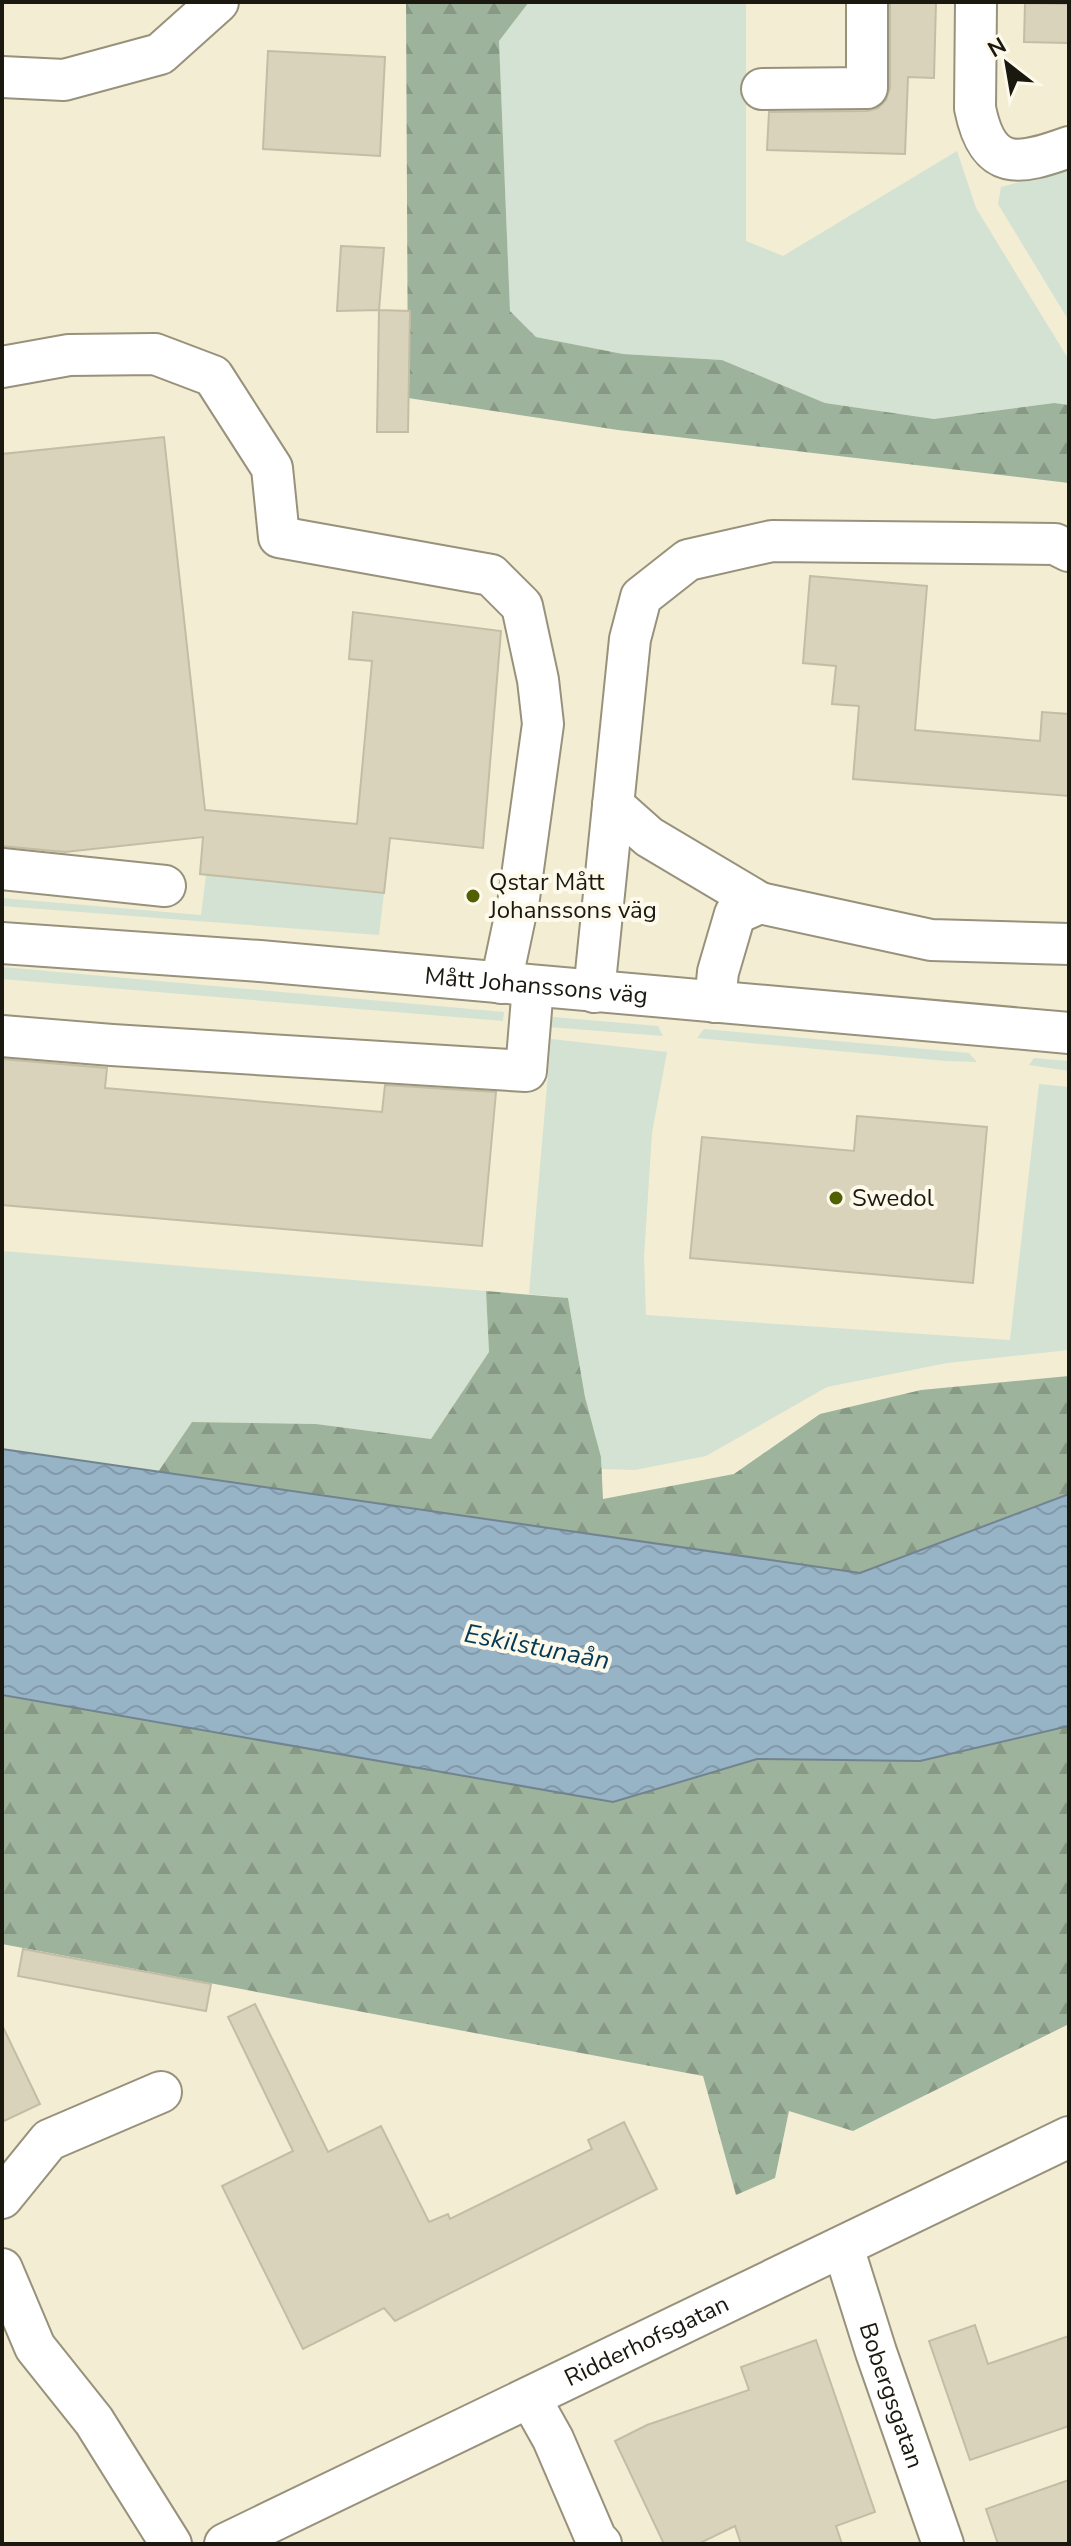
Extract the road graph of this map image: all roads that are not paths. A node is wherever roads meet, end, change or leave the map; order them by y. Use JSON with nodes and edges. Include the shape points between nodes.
{"nodes":[{"id":1,"x":218,"y":2,"type":"edge"},
{"id":2,"x":867,"y":2,"type":"edge"},
{"id":3,"x":976,"y":2,"type":"edge"},
{"id":4,"x":2,"y":77,"type":"edge"},
{"id":5,"x":762,"y":89,"type":"dead end"},
{"id":6,"x":1069,"y":147,"type":"edge"},
{"id":7,"x":2,"y":367,"type":"edge"},
{"id":8,"x":1069,"y":551,"type":"edge"},
{"id":9,"x":613,"y":805,"type":"junction"},
{"id":10,"x":2,"y":869,"type":"edge"},
{"id":11,"x":165,"y":886,"type":"dead end"},
{"id":12,"x":760,"y":903,"type":"junction"},
{"id":13,"x":2,"y":943,"type":"edge"},
{"id":14,"x":1069,"y":944,"type":"edge"},
{"id":15,"x":517,"y":985,"type":"junction"},
{"id":16,"x":594,"y":992,"type":"junction"},
{"id":17,"x":715,"y":1002,"type":"junction"},
{"id":18,"x":1069,"y":1033,"type":"edge"},
{"id":19,"x":2,"y":1036,"type":"edge"},
{"id":20,"x":161,"y":2092,"type":"dead end"},
{"id":21,"x":1069,"y":2137,"type":"edge"},
{"id":22,"x":2,"y":2198,"type":"edge"},
{"id":23,"x":843,"y":2247,"type":"junction"},
{"id":24,"x":2,"y":2269,"type":"edge"},
{"id":25,"x":530,"y":2398,"type":"junction"},
{"id":26,"x":240,"y":2541,"type":"edge"},
{"id":27,"x":171,"y":2544,"type":"edge"},
{"id":28,"x":601,"y":2544,"type":"edge"},
{"id":29,"x":943,"y":2544,"type":"edge"}],
"edges":[{"from":1,"to":4,"type":"street","via":[[160,54],[64,80]]},
{"from":2,"to":5,"type":"street","via":[[867,88]]},
{"from":3,"to":6,"type":"street","via":[[975,108],[986,139],[1006,159],[1032,160]]},
{"from":7,"to":15,"type":"street","via":[[69,355],[155,354],[213,376],[272,468],[279,537],[491,575],[522,606],[543,724],[519,898]]},
{"from":8,"to":9,"type":"street","via":[[1055,544],[772,541],[688,560],[641,597],[630,639]]},
{"from":9,"to":12,"type":"street","via":[[649,837]]},
{"from":9,"to":16,"type":"street"},
{"from":10,"to":11,"type":"street"},
{"from":12,"to":14,"type":"street","via":[[931,940]]},
{"from":12,"to":17,"type":"street","via":[[735,914]]},
{"from":13,"to":15,"type":"street","name":"Mått Johanssons väg"},
{"from":15,"to":16,"type":"street","name":"Mått Johanssons väg"},
{"from":15,"to":19,"type":"street","via":[[526,1071]]},
{"from":16,"to":17,"type":"street","name":"Mått Johanssons väg"},
{"from":17,"to":18,"type":"street","name":"Mått Johanssons väg"},
{"from":20,"to":22,"type":"street","via":[[49,2140]]},
{"from":21,"to":23,"type":"street","name":"Ridderhofsgatan"},
{"from":23,"to":25,"type":"street","name":"Ridderhofsgatan"},
{"from":23,"to":29,"type":"street","name":"Bobergsgatan"},
{"from":24,"to":27,"type":"street","via":[[35,2347],[94,2421]]},
{"from":25,"to":26,"type":"street","name":"Ridderhofsgatan"},
{"from":25,"to":28,"type":"street"}]}
